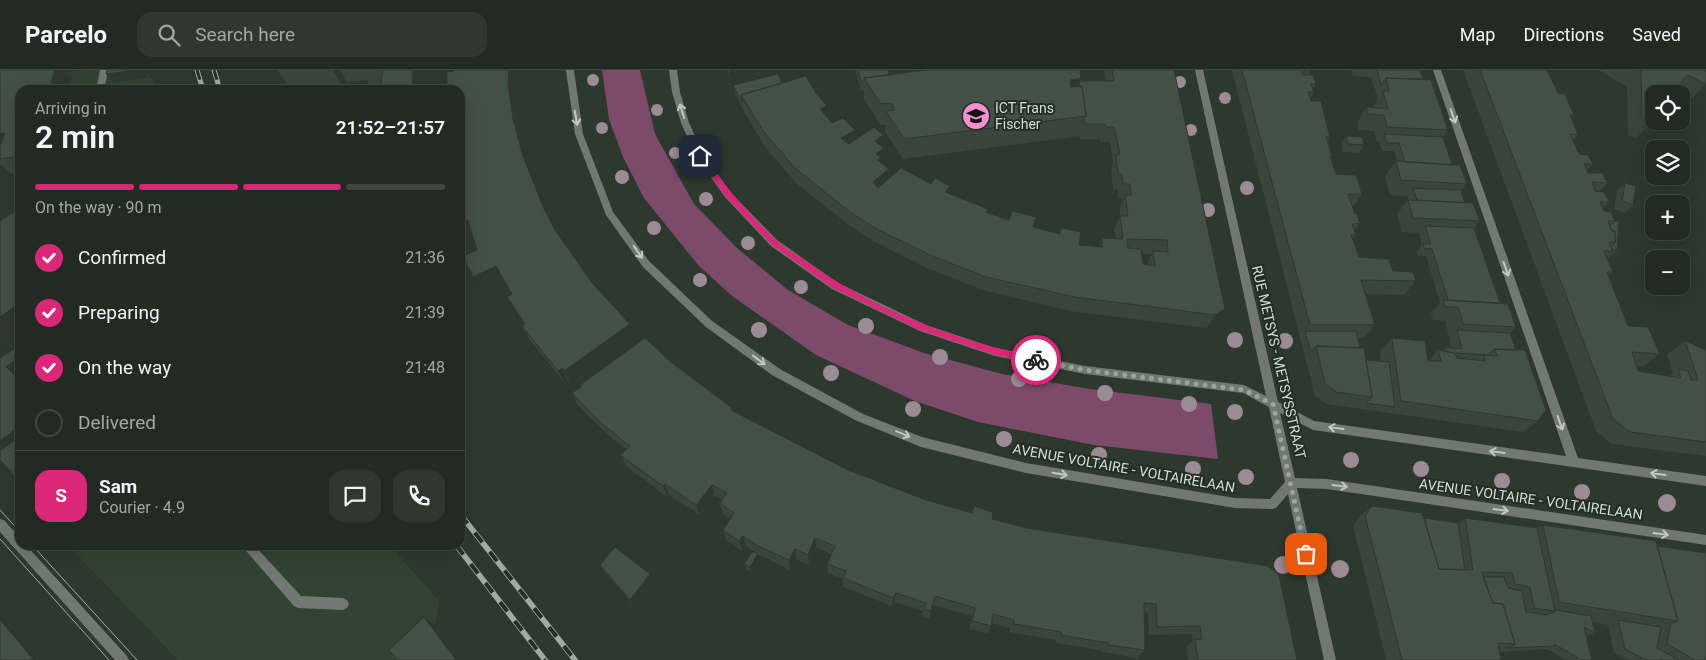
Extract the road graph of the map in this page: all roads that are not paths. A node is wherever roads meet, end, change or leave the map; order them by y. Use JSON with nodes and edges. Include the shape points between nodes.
{"nodes":[{"id":1,"x":104,"y":70,"type":"edge"},
{"id":2,"x":570,"y":70,"type":"edge"},
{"id":3,"x":673,"y":70,"type":"edge"},
{"id":4,"x":1200,"y":70,"type":"edge"},
{"id":5,"x":1436,"y":70,"type":"edge"},
{"id":6,"x":101,"y":85,"type":"edge"},
{"id":7,"x":1273,"y":404,"type":"junction"},
{"id":8,"x":1574,"y":463,"type":"junction"},
{"id":9,"x":1706,"y":480,"type":"edge"},
{"id":10,"x":1291,"y":483,"type":"junction"},
{"id":11,"x":0,"y":524,"type":"edge"},
{"id":12,"x":1706,"y":540,"type":"edge"},
{"id":13,"x":15,"y":541,"type":"edge"},
{"id":14,"x":24,"y":550,"type":"edge"},
{"id":15,"x":251,"y":550,"type":"edge"},
{"id":16,"x":343,"y":604,"type":"dead end"},
{"id":17,"x":123,"y":660,"type":"edge"},
{"id":18,"x":1330,"y":660,"type":"edge"}],
"edges":[{"from":1,"to":6,"type":"street"},
{"from":2,"to":10,"type":"street","name":"AVENUE VOLTAIRE - VOLTAIRELAAN","one_way":true,"via":[[579,134],[610,213],[646,264],[709,324],[776,372],[859,417],[921,442],[1026,468],[1235,503],[1272,504]]},
{"from":7,"to":3,"type":"street","one_way":true,"via":[[1244,390],[1085,370],[995,352],[923,328],[835,286],[774,243],[728,196],[700,156],[678,100]]},
{"from":4,"to":7,"type":"street","name":"RUE METSYS - METSYSSTRAAT"},
{"from":5,"to":8,"type":"street","one_way":true},
{"from":8,"to":7,"type":"street","one_way":true,"via":[[1313,425]]},
{"from":7,"to":10,"type":"street","name":"RUE METSYS - METSYSSTRAAT"},
{"from":9,"to":8,"type":"street","one_way":true},
{"from":10,"to":12,"type":"street","name":"AVENUE VOLTAIRE - VOLTAIRELAAN","one_way":true,"via":[[1327,484]]},
{"from":10,"to":18,"type":"street","name":"RUE METSYS - METSYSSTRAAT"},
{"from":11,"to":13,"type":"street"},
{"from":14,"to":17,"type":"street"},
{"from":15,"to":16,"type":"street","via":[[298,602]]}]}
